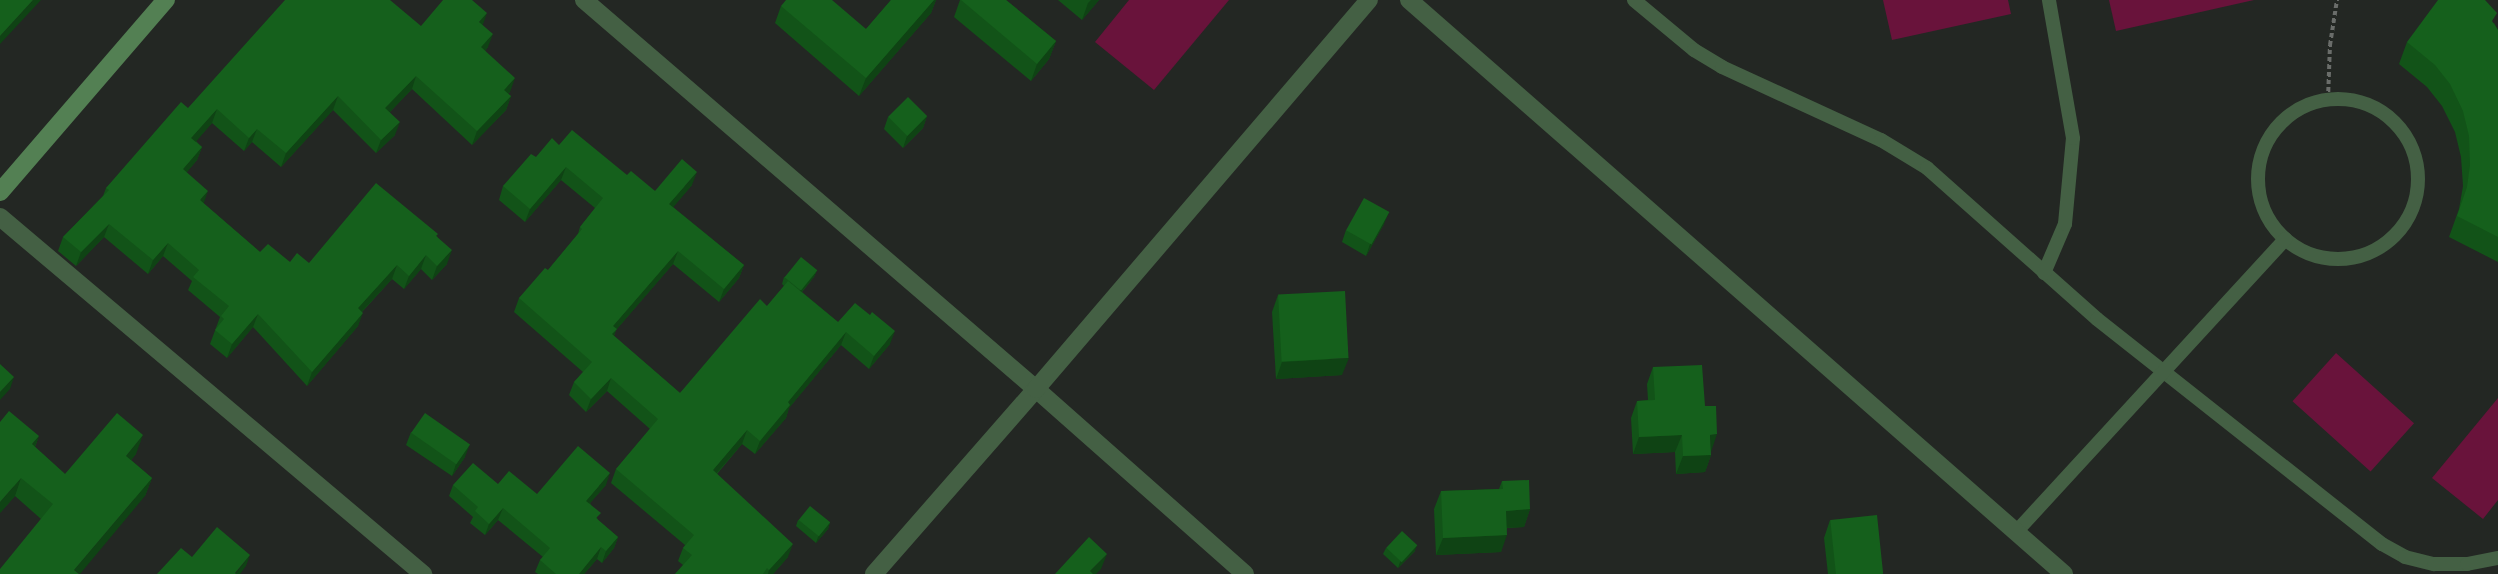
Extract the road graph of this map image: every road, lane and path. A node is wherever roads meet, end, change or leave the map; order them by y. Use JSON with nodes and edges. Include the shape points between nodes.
{"nodes":[{"id":1,"x":165,"y":0,"type":"edge"},
{"id":2,"x":584,"y":0,"type":"edge"},
{"id":3,"x":1369,"y":0,"type":"edge"},
{"id":4,"x":1409,"y":0,"type":"edge"},
{"id":5,"x":1634,"y":0,"type":"edge"},
{"id":6,"x":2049,"y":0,"type":"edge"},
{"id":7,"x":2337,"y":0,"type":"edge"},
{"id":8,"x":2328,"y":99,"type":"junction"},
{"id":9,"x":0,"y":192,"type":"edge"},
{"id":10,"x":0,"y":217,"type":"edge"},
{"id":11,"x":2285,"y":239,"type":"junction"},
{"id":12,"x":2044,"y":273,"type":"junction"},
{"id":13,"x":2163,"y":369,"type":"junction"},
{"id":14,"x":1036,"y":389,"type":"junction"},
{"id":15,"x":2016,"y":532,"type":"junction"},
{"id":16,"x":2498,"y":558,"type":"edge"},
{"id":17,"x":423,"y":574,"type":"edge"},
{"id":18,"x":874,"y":574,"type":"edge"},
{"id":19,"x":1245,"y":574,"type":"edge"},
{"id":20,"x":2064,"y":574,"type":"edge"}],
"edges":[{"from":1,"to":9,"type":"street"},
{"from":2,"to":14,"type":"street"},
{"from":3,"to":14,"type":"street"},
{"from":4,"to":15,"type":"street"},
{"from":5,"to":12,"type":"lane","via":[[1694,50],[1722,67],[1881,140],[1927,168]]},
{"from":6,"to":12,"type":"lane","via":[[2073,138],[2065,224]]},
{"from":7,"to":8,"type":"path"},
{"from":8,"to":11,"type":"lane","via":[[2302,106],[2281,122],[2266,143],[2258,168],[2259,195],[2268,219]]},
{"from":8,"to":11,"type":"lane","via":[[2352,99],[2376,107],[2396,122],[2410,141],[2418,165],[2419,190],[2398,234],[2378,249],[2355,257],[2330,258]]},
{"from":10,"to":17,"type":"street"},
{"from":11,"to":13,"type":"lane"},
{"from":12,"to":13,"type":"lane"},
{"from":13,"to":15,"type":"lane"},
{"from":13,"to":16,"type":"lane","via":[[2382,544],[2405,557],[2434,564],[2467,564]]},
{"from":14,"to":18,"type":"street"},
{"from":14,"to":19,"type":"street"},
{"from":15,"to":20,"type":"street"}]}
